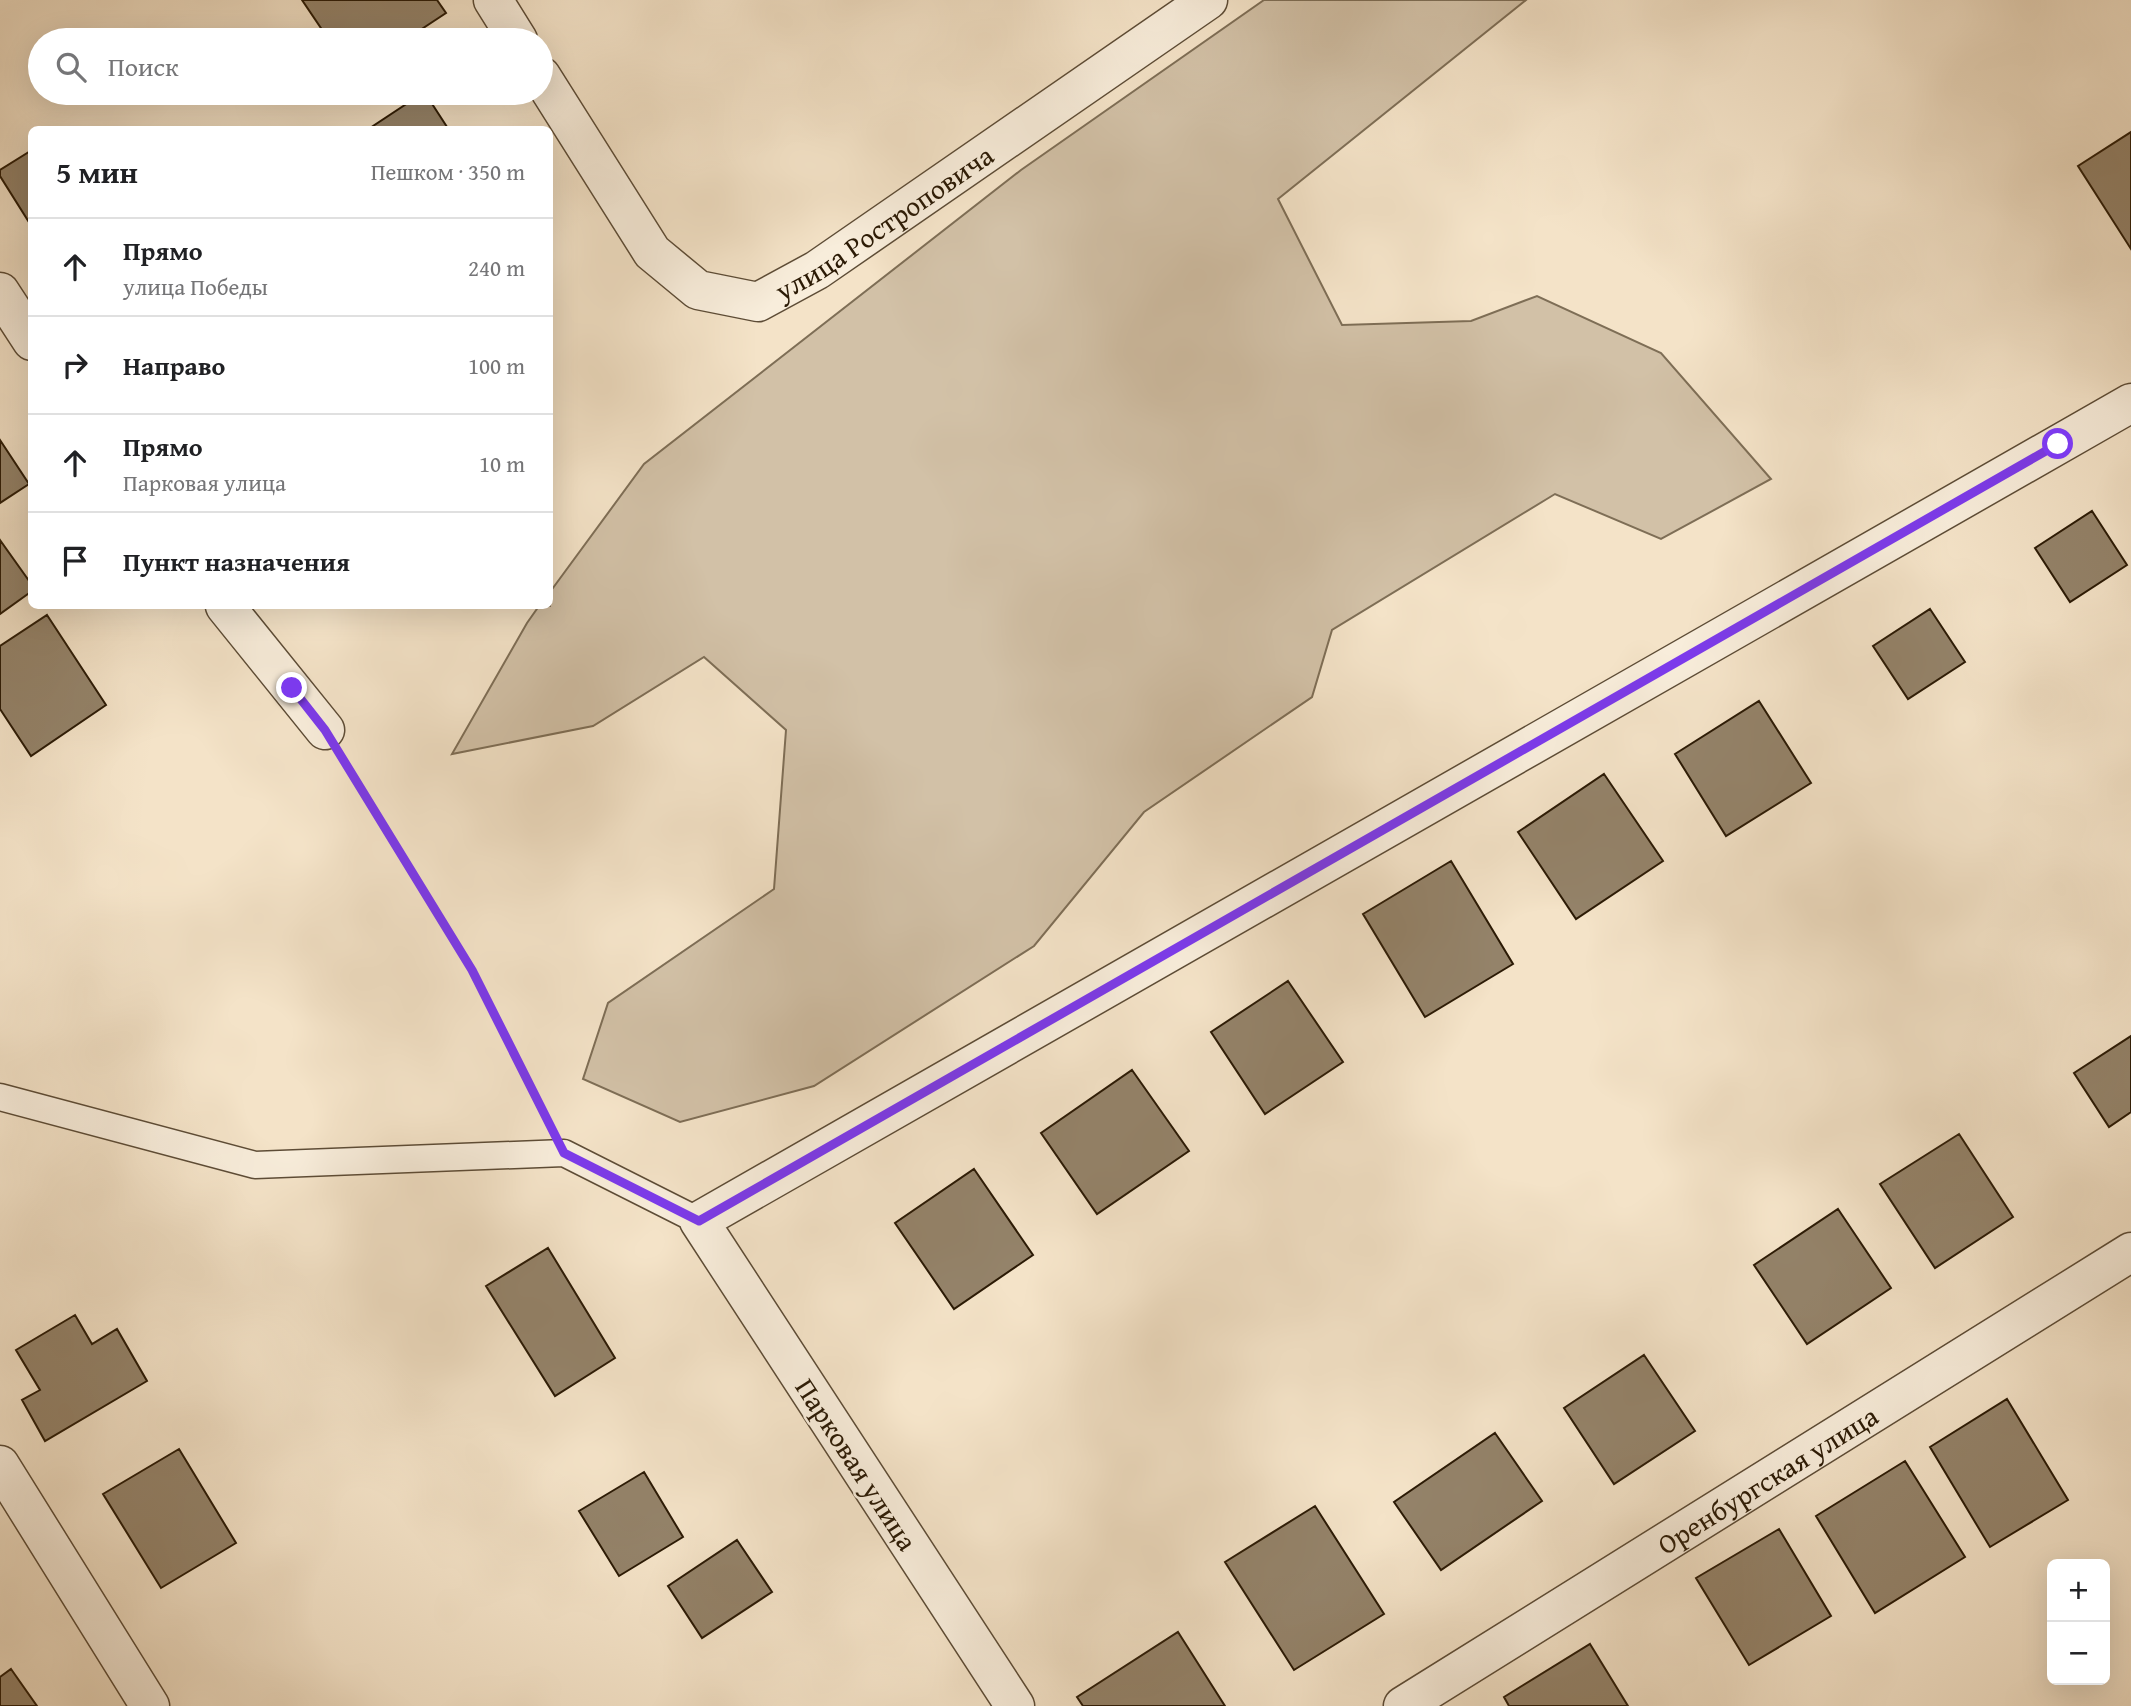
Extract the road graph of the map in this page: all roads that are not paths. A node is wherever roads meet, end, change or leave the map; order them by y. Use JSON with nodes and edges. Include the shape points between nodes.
{"nodes":[{"id":1,"x":493,"y":0,"type":"edge"},
{"id":2,"x":1208,"y":0,"type":"edge"},
{"id":3,"x":510,"y":28,"type":"edge"},
{"id":4,"x":553,"y":95,"type":"edge"},
{"id":5,"x":0,"y":292,"type":"edge"},
{"id":6,"x":28,"y":335,"type":"edge"},
{"id":7,"x":2131,"y":402,"type":"edge"},
{"id":8,"x":227,"y":609,"type":"edge"},
{"id":9,"x":325,"y":730,"type":"road end"},
{"id":10,"x":0,"y":1097,"type":"edge"},
{"id":11,"x":699,"y":1221,"type":"junction"},
{"id":12,"x":2131,"y":1252,"type":"edge"},
{"id":13,"x":0,"y":1465,"type":"edge"},
{"id":14,"x":150,"y":1706,"type":"edge"},
{"id":15,"x":1015,"y":1706,"type":"edge"},
{"id":16,"x":1404,"y":1706,"type":"edge"}],
"edges":[{"from":1,"to":3,"type":"street"},
{"from":2,"to":4,"type":"street","name":"улица Ростроповича","via":[[817,270],[758,302],[698,290],[652,252]]},
{"from":5,"to":6,"type":"street"},
{"from":7,"to":11,"type":"street"},
{"from":8,"to":9,"type":"street"},
{"from":10,"to":11,"type":"lane","via":[[255,1165],[564,1153]]},
{"from":11,"to":15,"type":"street","name":"Парковая улица"},
{"from":12,"to":16,"type":"street","name":"Оренбургская улица"},
{"from":13,"to":14,"type":"street"}]}
